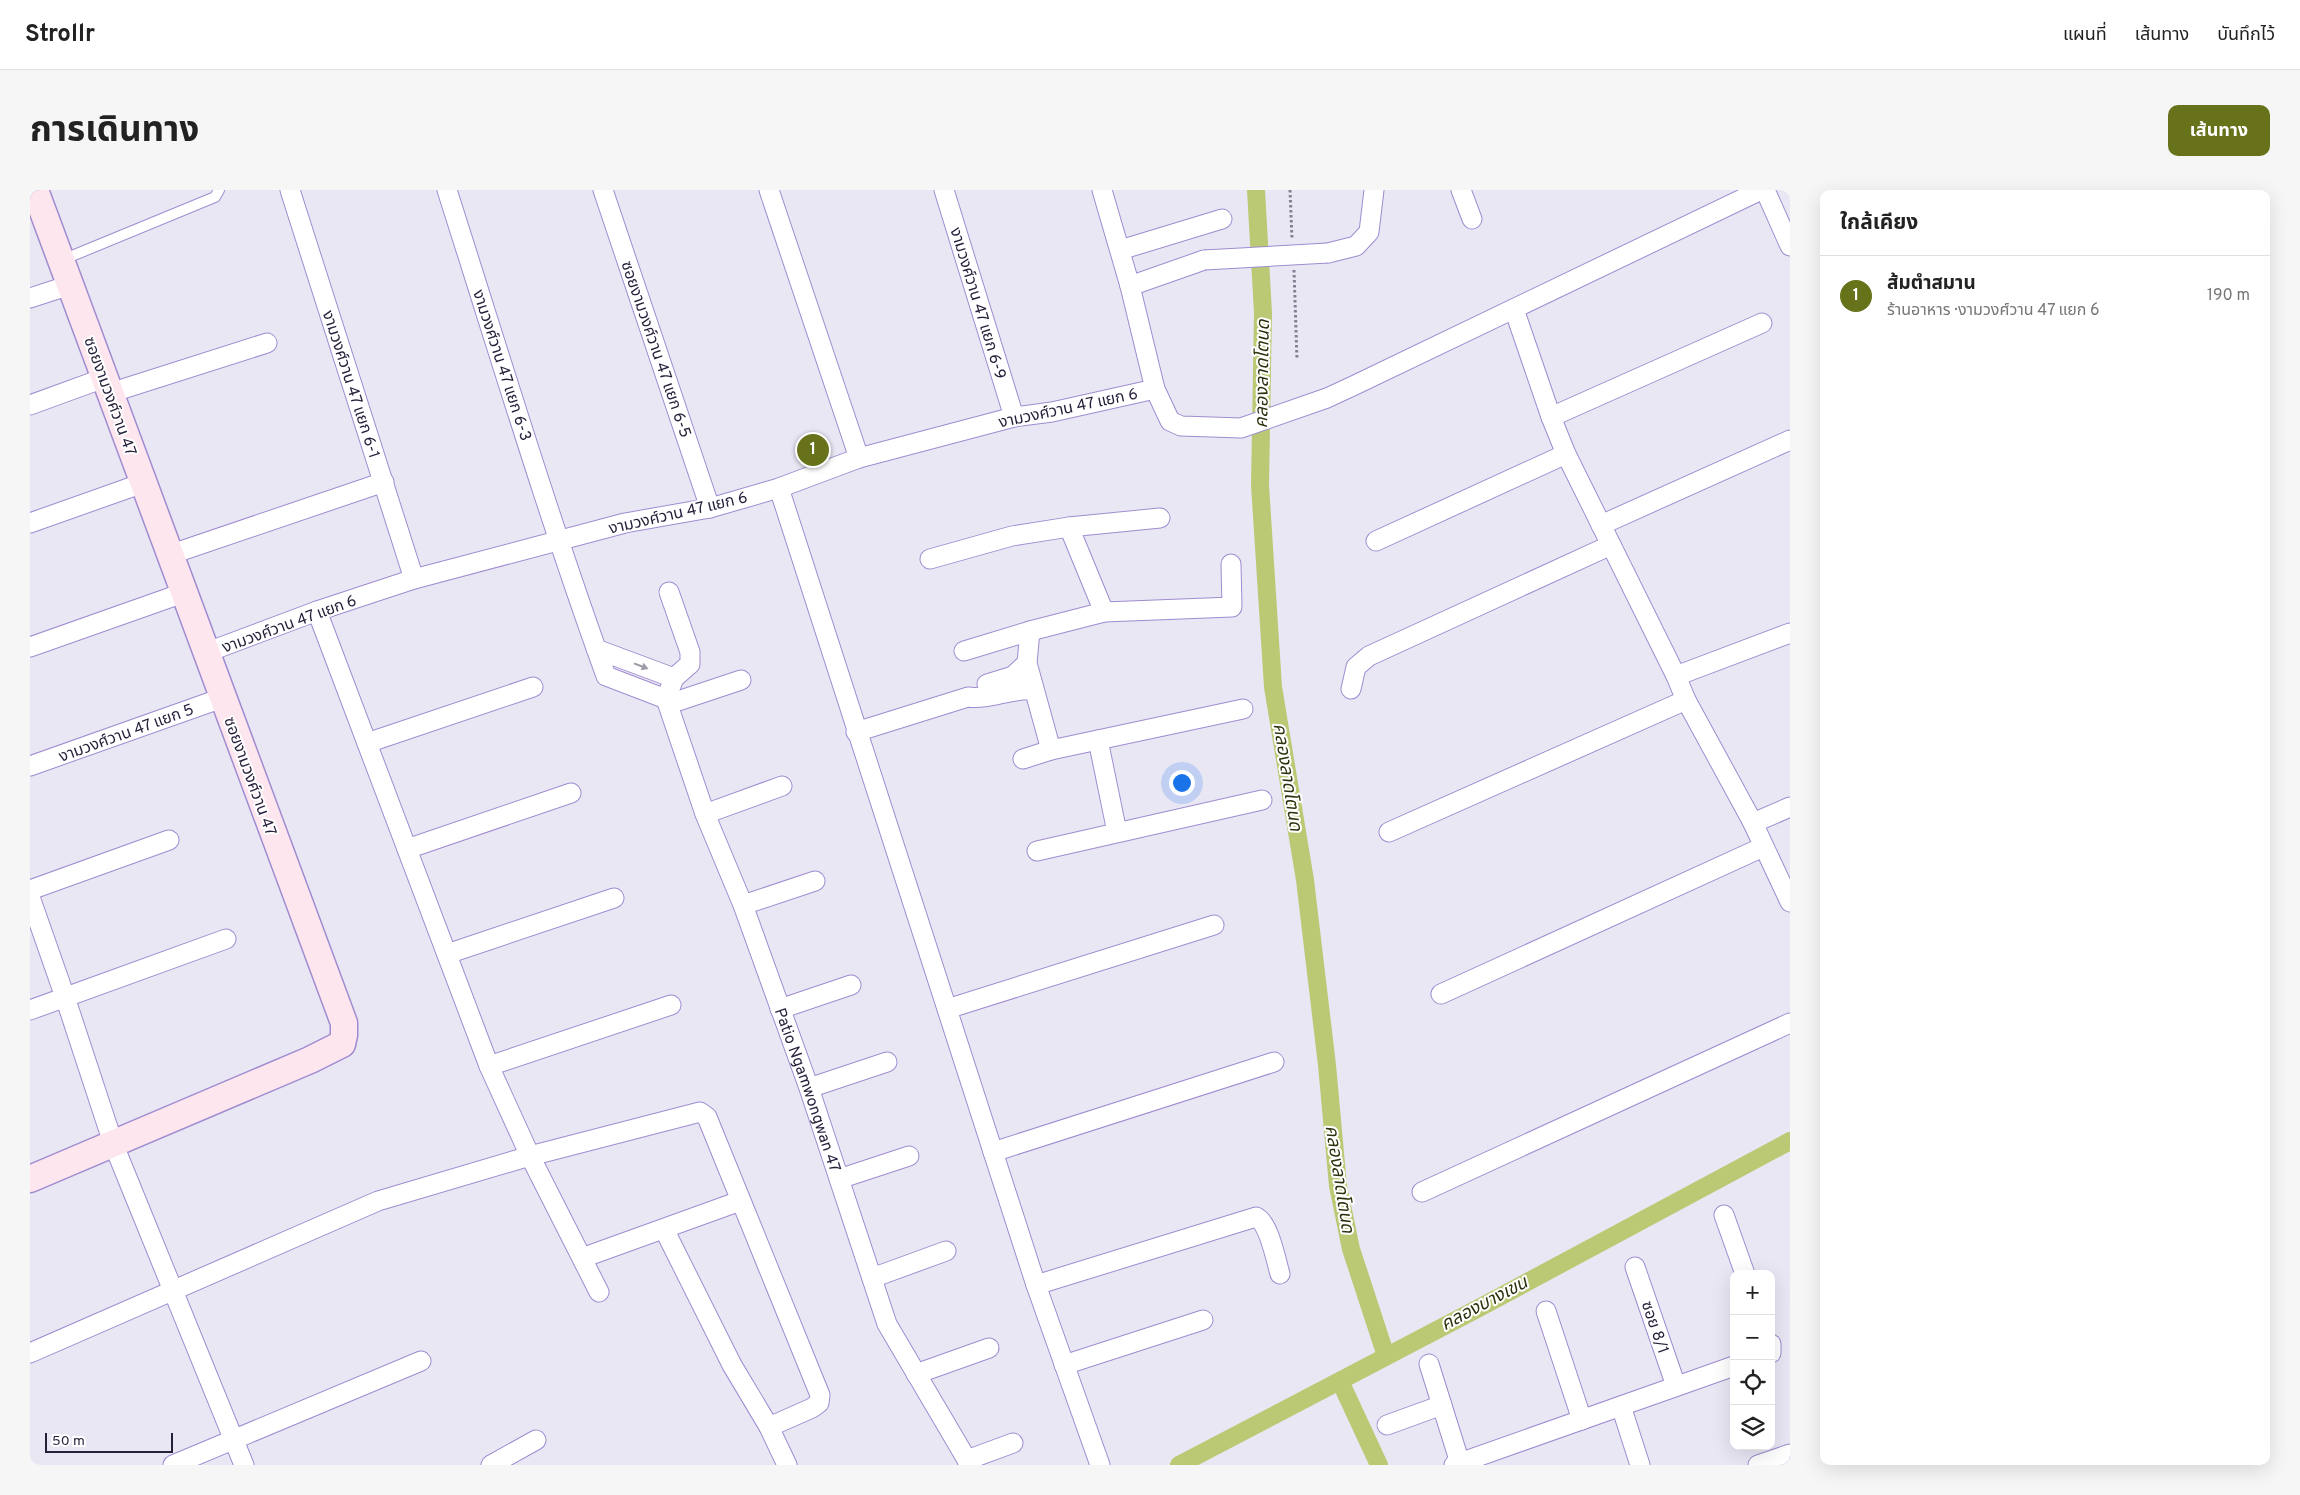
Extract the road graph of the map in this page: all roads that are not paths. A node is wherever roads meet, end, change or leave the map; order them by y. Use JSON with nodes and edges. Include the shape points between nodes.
{"nodes":[{"id":1,"x":36,"y":190,"type":"edge"},
{"id":2,"x":219,"y":190,"type":"edge"},
{"id":3,"x":290,"y":190,"type":"edge"},
{"id":4,"x":447,"y":190,"type":"edge"},
{"id":5,"x":603,"y":190,"type":"edge"},
{"id":6,"x":769,"y":190,"type":"edge"},
{"id":7,"x":944,"y":190,"type":"edge"},
{"id":8,"x":1102,"y":190,"type":"edge"},
{"id":9,"x":1373,"y":190,"type":"edge"},
{"id":10,"x":1461,"y":190,"type":"edge"},
{"id":11,"x":1761,"y":190,"type":"edge"},
{"id":12,"x":1765,"y":190,"type":"edge"},
{"id":13,"x":1222,"y":219,"type":"dead end"},
{"id":14,"x":1472,"y":219,"type":"dead end"},
{"id":15,"x":1790,"y":246,"type":"edge"},
{"id":16,"x":1120,"y":250,"type":"junction"},
{"id":17,"x":61,"y":260,"type":"junction"},
{"id":18,"x":70,"y":285,"type":"junction"},
{"id":19,"x":1130,"y":286,"type":"junction"},
{"id":20,"x":30,"y":298,"type":"edge"},
{"id":21,"x":1514,"y":309,"type":"junction"},
{"id":22,"x":1762,"y":323,"type":"dead end"},
{"id":23,"x":267,"y":343,"type":"dead end"},
{"id":24,"x":107,"y":385,"type":"junction"},
{"id":25,"x":1155,"y":389,"type":"junction"},
{"id":26,"x":30,"y":405,"type":"edge"},
{"id":27,"x":1014,"y":417,"type":"junction"},
{"id":28,"x":1551,"y":417,"type":"junction"},
{"id":29,"x":1790,"y":440,"type":"edge"},
{"id":30,"x":1566,"y":454,"type":"junction"},
{"id":31,"x":859,"y":458,"type":"junction"},
{"id":32,"x":384,"y":482,"type":"junction"},
{"id":33,"x":143,"y":483,"type":"junction"},
{"id":34,"x":779,"y":488,"type":"junction"},
{"id":35,"x":710,"y":508,"type":"junction"},
{"id":36,"x":1160,"y":518,"type":"dead end"},
{"id":37,"x":30,"y":523,"type":"edge"},
{"id":38,"x":1601,"y":525,"type":"junction"},
{"id":39,"x":1069,"y":527,"type":"junction"},
{"id":40,"x":558,"y":541,"type":"junction"},
{"id":41,"x":1376,"y":541,"type":"dead end"},
{"id":42,"x":1611,"y":545,"type":"junction"},
{"id":43,"x":169,"y":555,"type":"junction"},
{"id":44,"x":930,"y":559,"type":"dead end"},
{"id":45,"x":1231,"y":564,"type":"dead end"},
{"id":46,"x":414,"y":579,"type":"junction"},
{"id":47,"x":669,"y":592,"type":"dead end"},
{"id":48,"x":183,"y":593,"type":"junction"},
{"id":49,"x":317,"y":612,"type":"junction"},
{"id":50,"x":1104,"y":612,"type":"junction"},
{"id":51,"x":1030,"y":631,"type":"junction"},
{"id":52,"x":1790,"y":634,"type":"edge"},
{"id":53,"x":30,"y":647,"type":"edge"},
{"id":54,"x":596,"y":649,"type":"junction"},
{"id":55,"x":964,"y":651,"type":"dead end"},
{"id":56,"x":205,"y":653,"type":"junction"},
{"id":57,"x":1027,"y":663,"type":"junction"},
{"id":58,"x":1676,"y":676,"type":"junction"},
{"id":59,"x":674,"y":678,"type":"junction"},
{"id":60,"x":741,"y":680,"type":"dead end"},
{"id":61,"x":533,"y":687,"type":"dead end"},
{"id":62,"x":1351,"y":688,"type":"dead end"},
{"id":63,"x":1033,"y":690,"type":"junction"},
{"id":64,"x":968,"y":697,"type":"junction"},
{"id":65,"x":222,"y":698,"type":"junction"},
{"id":66,"x":1686,"y":700,"type":"junction"},
{"id":67,"x":667,"y":702,"type":"junction"},
{"id":68,"x":1243,"y":709,"type":"dead end"},
{"id":69,"x":856,"y":732,"type":"junction"},
{"id":70,"x":1098,"y":740,"type":"junction"},
{"id":71,"x":367,"y":743,"type":"junction"},
{"id":72,"x":1051,"y":750,"type":"junction"},
{"id":73,"x":1023,"y":759,"type":"dead end"},
{"id":74,"x":30,"y":766,"type":"edge"},
{"id":75,"x":782,"y":786,"type":"dead end"},
{"id":76,"x":571,"y":793,"type":"dead end"},
{"id":77,"x":1262,"y":800,"type":"dead end"},
{"id":78,"x":1790,"y":807,"type":"edge"},
{"id":79,"x":705,"y":814,"type":"junction"},
{"id":80,"x":1753,"y":823,"type":"junction"},
{"id":81,"x":1117,"y":832,"type":"junction"},
{"id":82,"x":1389,"y":832,"type":"dead end"},
{"id":83,"x":170,"y":840,"type":"dead end"},
{"id":84,"x":1763,"y":847,"type":"junction"},
{"id":85,"x":407,"y":849,"type":"junction"},
{"id":86,"x":1037,"y":851,"type":"dead end"},
{"id":87,"x":815,"y":881,"type":"dead end"},
{"id":88,"x":30,"y":890,"type":"edge"},
{"id":89,"x":30,"y":897,"type":"edge"},
{"id":90,"x":614,"y":898,"type":"dead end"},
{"id":91,"x":1790,"y":902,"type":"edge"},
{"id":92,"x":743,"y":905,"type":"junction"},
{"id":93,"x":1214,"y":925,"type":"dead end"},
{"id":94,"x":226,"y":939,"type":"dead end"},
{"id":95,"x":447,"y":954,"type":"junction"},
{"id":96,"x":851,"y":985,"type":"dead end"},
{"id":97,"x":1441,"y":994,"type":"dead end"},
{"id":98,"x":66,"y":996,"type":"junction"},
{"id":99,"x":671,"y":1005,"type":"dead end"},
{"id":100,"x":947,"y":1009,"type":"junction"},
{"id":101,"x":30,"y":1010,"type":"edge"},
{"id":102,"x":780,"y":1010,"type":"junction"},
{"id":103,"x":1790,"y":1023,"type":"edge"},
{"id":104,"x":887,"y":1062,"type":"dead end"},
{"id":105,"x":1274,"y":1062,"type":"dead end"},
{"id":106,"x":489,"y":1066,"type":"junction"},
{"id":107,"x":809,"y":1088,"type":"junction"},
{"id":108,"x":113,"y":1143,"type":"junction"},
{"id":109,"x":993,"y":1152,"type":"junction"},
{"id":110,"x":530,"y":1156,"type":"junction"},
{"id":111,"x":909,"y":1156,"type":"dead end"},
{"id":112,"x":30,"y":1179,"type":"edge"},
{"id":113,"x":839,"y":1179,"type":"junction"},
{"id":114,"x":1422,"y":1192,"type":"dead end"},
{"id":115,"x":740,"y":1201,"type":"junction"},
{"id":116,"x":1724,"y":1215,"type":"dead end"},
{"id":117,"x":664,"y":1229,"type":"junction"},
{"id":118,"x":946,"y":1252,"type":"dead end"},
{"id":119,"x":582,"y":1258,"type":"junction"},
{"id":120,"x":1635,"y":1267,"type":"dead end"},
{"id":121,"x":1744,"y":1270,"type":"edge"},
{"id":122,"x":1280,"y":1274,"type":"dead end"},
{"id":123,"x":872,"y":1278,"type":"junction"},
{"id":124,"x":1036,"y":1286,"type":"junction"},
{"id":125,"x":173,"y":1292,"type":"junction"},
{"id":126,"x":599,"y":1292,"type":"dead end"},
{"id":127,"x":1546,"y":1311,"type":"dead end"},
{"id":128,"x":1203,"y":1320,"type":"dead end"},
{"id":129,"x":988,"y":1348,"type":"dead end"},
{"id":130,"x":30,"y":1353,"type":"edge"},
{"id":131,"x":421,"y":1361,"type":"dead end"},
{"id":132,"x":1429,"y":1364,"type":"dead end"},
{"id":133,"x":1064,"y":1365,"type":"junction"},
{"id":134,"x":1730,"y":1367,"type":"edge"},
{"id":135,"x":916,"y":1374,"type":"junction"},
{"id":136,"x":1676,"y":1386,"type":"junction"},
{"id":137,"x":1442,"y":1405,"type":"junction"},
{"id":138,"x":1621,"y":1406,"type":"junction"},
{"id":139,"x":1582,"y":1420,"type":"junction"},
{"id":140,"x":1387,"y":1425,"type":"dead end"},
{"id":141,"x":769,"y":1427,"type":"junction"},
{"id":142,"x":536,"y":1440,"type":"dead end"},
{"id":143,"x":234,"y":1441,"type":"junction"},
{"id":144,"x":1013,"y":1443,"type":"dead end"},
{"id":145,"x":1790,"y":1454,"type":"edge"},
{"id":146,"x":969,"y":1462,"type":"edge"},
{"id":147,"x":1457,"y":1464,"type":"edge"},
{"id":148,"x":173,"y":1465,"type":"edge"},
{"id":149,"x":244,"y":1465,"type":"edge"},
{"id":150,"x":491,"y":1465,"type":"edge"},
{"id":151,"x":787,"y":1465,"type":"edge"},
{"id":152,"x":1100,"y":1465,"type":"edge"},
{"id":153,"x":1640,"y":1465,"type":"edge"},
{"id":154,"x":1758,"y":1465,"type":"edge"}],
"edges":[{"from":1,"to":17,"type":"street","name":"ซอยงามวงศ์วาน 47"},
{"from":2,"to":17,"type":"lane","via":[[215,197]]},
{"from":3,"to":32,"type":"street","name":"งามวงศ์วาน 47 แยก 6-1"},
{"from":4,"to":40,"type":"street","name":"งามวงศ์วาน 47 แยก 6-3"},
{"from":5,"to":35,"type":"street","name":"ซอยงามวงศ์วาน 47 แยก 6-5"},
{"from":6,"to":31,"type":"street"},
{"from":7,"to":27,"type":"street","name":"งามวงศ์วาน 47 แยก 6-9"},
{"from":8,"to":16,"type":"street"},
{"from":9,"to":19,"type":"street","bridge":true,"via":[[1369,232],[1356,246],[1328,254],[1204,260]]},
{"from":10,"to":14,"type":"street"},
{"from":11,"to":21,"type":"street"},
{"from":12,"to":15,"type":"street"},
{"from":13,"to":16,"type":"street"},
{"from":16,"to":19,"type":"street"},
{"from":17,"to":18,"type":"street","name":"ซอยงามวงศ์วาน 47"},
{"from":18,"to":20,"type":"street"},
{"from":18,"to":24,"type":"street","name":"ซอยงามวงศ์วาน 47"},
{"from":19,"to":25,"type":"street"},
{"from":21,"to":25,"type":"street","via":[[1327,398],[1241,428],[1181,426],[1170,421]]},
{"from":21,"to":28,"type":"street"},
{"from":22,"to":28,"type":"street"},
{"from":23,"to":24,"type":"street"},
{"from":24,"to":26,"type":"street"},
{"from":24,"to":33,"type":"street","name":"ซอยงามวงศ์วาน 47"},
{"from":25,"to":27,"type":"street","name":"งามวงศ์วาน 47 แยก 6"},
{"from":27,"to":31,"type":"street","name":"งามวงศ์วาน 47 แยก 6"},
{"from":28,"to":30,"type":"street"},
{"from":29,"to":38,"type":"street"},
{"from":30,"to":38,"type":"street"},
{"from":30,"to":41,"type":"street"},
{"from":31,"to":34,"type":"street","name":"งามวงศ์วาน 47 แยก 6"},
{"from":32,"to":43,"type":"street"},
{"from":32,"to":46,"type":"street","name":"งามวงศ์วาน 47 แยก 6-1"},
{"from":33,"to":37,"type":"street"},
{"from":33,"to":43,"type":"street","name":"ซอยงามวงศ์วาน 47"},
{"from":34,"to":35,"type":"street","name":"งามวงศ์วาน 47 แยก 6"},
{"from":34,"to":69,"type":"street"},
{"from":35,"to":40,"type":"street","name":"งามวงศ์วาน 47 แยก 6","via":[[625,523]]},
{"from":36,"to":39,"type":"street"},
{"from":38,"to":42,"type":"street"},
{"from":39,"to":44,"type":"street","via":[[1012,536]]},
{"from":39,"to":50,"type":"street"},
{"from":40,"to":46,"type":"street","name":"งามวงศ์วาน 47 แยก 6"},
{"from":40,"to":54,"type":"street","name":"งามวงศ์วาน 47 แยก 6-3"},
{"from":42,"to":58,"type":"street"},
{"from":42,"to":62,"type":"street","via":[[1369,656],[1356,667]]},
{"from":43,"to":48,"type":"street","name":"ซอยงามวงศ์วาน 47"},
{"from":45,"to":50,"type":"street","via":[[1232,607]]},
{"from":46,"to":49,"type":"street","name":"งามวงศ์วาน 47 แยก 6"},
{"from":47,"to":59,"type":"street","via":[[690,652],[690,664]]},
{"from":48,"to":53,"type":"street"},
{"from":48,"to":56,"type":"street","name":"ซอยงามวงศ์วาน 47"},
{"from":49,"to":56,"type":"street","name":"งามวงศ์วาน 47 แยก 6"},
{"from":49,"to":71,"type":"street"},
{"from":50,"to":51,"type":"street"},
{"from":51,"to":55,"type":"street"},
{"from":51,"to":57,"type":"street"},
{"from":52,"to":58,"type":"street"},
{"from":54,"to":59,"type":"street","one_way":true},
{"from":54,"to":67,"type":"street","name":"งามวงศ์วาน 47 แยก 6-3","via":[[606,676]]},
{"from":56,"to":65,"type":"street","name":"ซอยงามวงศ์วาน 47"},
{"from":57,"to":63,"type":"street"},
{"from":57,"to":64,"type":"street","via":[[1013,676],[977,687]]},
{"from":58,"to":66,"type":"street"},
{"from":59,"to":67,"type":"street"},
{"from":60,"to":67,"type":"street"},
{"from":61,"to":71,"type":"street"},
{"from":63,"to":64,"type":"street","via":[[1018,688],[981,698]]},
{"from":63,"to":72,"type":"street"},
{"from":64,"to":69,"type":"street"},
{"from":65,"to":74,"type":"street","name":"งามวงศ์วาน 47 แยก 5"},
{"from":65,"to":108,"type":"street","name":"ซอยงามวงศ์วาน 47","via":[[344,1023],[342,1044]]},
{"from":66,"to":80,"type":"street"},
{"from":66,"to":82,"type":"street"},
{"from":67,"to":79,"type":"street","name":"Patio Ngamwongwan 47"},
{"from":68,"to":70,"type":"street"},
{"from":69,"to":100,"type":"street"},
{"from":70,"to":72,"type":"street"},
{"from":70,"to":81,"type":"street"},
{"from":71,"to":85,"type":"street"},
{"from":72,"to":73,"type":"street"},
{"from":75,"to":79,"type":"street"},
{"from":76,"to":85,"type":"street"},
{"from":77,"to":81,"type":"street"},
{"from":78,"to":80,"type":"street"},
{"from":79,"to":92,"type":"street","name":"Patio Ngamwongwan 47"},
{"from":80,"to":84,"type":"street"},
{"from":81,"to":86,"type":"street"},
{"from":83,"to":88,"type":"street"},
{"from":84,"to":91,"type":"street"},
{"from":84,"to":97,"type":"street"},
{"from":85,"to":95,"type":"street"},
{"from":87,"to":92,"type":"street"},
{"from":89,"to":98,"type":"street"},
{"from":90,"to":95,"type":"street"},
{"from":92,"to":102,"type":"street","name":"Patio Ngamwongwan 47"},
{"from":93,"to":100,"type":"street"},
{"from":94,"to":98,"type":"street"},
{"from":95,"to":106,"type":"street"},
{"from":96,"to":102,"type":"street"},
{"from":98,"to":101,"type":"street"},
{"from":98,"to":108,"type":"street"},
{"from":99,"to":106,"type":"street"},
{"from":100,"to":109,"type":"street"},
{"from":102,"to":107,"type":"street","name":"Patio Ngamwongwan 47"},
{"from":103,"to":114,"type":"street"},
{"from":104,"to":107,"type":"street"},
{"from":105,"to":109,"type":"street"},
{"from":106,"to":110,"type":"street"},
{"from":107,"to":113,"type":"street","name":"Patio Ngamwongwan 47"},
{"from":108,"to":112,"type":"street","name":"ซอยงามวงศ์วาน 47"},
{"from":108,"to":125,"type":"street"},
{"from":109,"to":124,"type":"street"},
{"from":110,"to":115,"type":"street","via":[[700,1112],[707,1117]]},
{"from":110,"to":119,"type":"street"},
{"from":110,"to":125,"type":"street","via":[[350,1212]]},
{"from":111,"to":113,"type":"street"},
{"from":113,"to":123,"type":"street","name":"Patio Ngamwongwan 47"},
{"from":115,"to":117,"type":"street"},
{"from":115,"to":141,"type":"street","via":[[820,1395],[819,1403],[812,1408]]},
{"from":116,"to":121,"type":"street"},
{"from":117,"to":119,"type":"street"},
{"from":117,"to":141,"type":"street","via":[[732,1365]]},
{"from":118,"to":123,"type":"street"},
{"from":119,"to":126,"type":"street"},
{"from":120,"to":136,"type":"street","name":"ซอย 8/1"},
{"from":122,"to":124,"type":"street","via":[[1266,1228],[1256,1217]]},
{"from":123,"to":135,"type":"street","name":"Patio Ngamwongwan 47","via":[[887,1324]]},
{"from":124,"to":133,"type":"street"},
{"from":125,"to":130,"type":"street"},
{"from":125,"to":143,"type":"street"},
{"from":127,"to":139,"type":"street"},
{"from":128,"to":133,"type":"street"},
{"from":129,"to":135,"type":"street"},
{"from":131,"to":143,"type":"street"},
{"from":132,"to":137,"type":"street"},
{"from":133,"to":152,"type":"street"},
{"from":134,"to":136,"type":"street"},
{"from":135,"to":146,"type":"street","name":"Patio Ngamwongwan 47"},
{"from":136,"to":138,"type":"street"},
{"from":137,"to":140,"type":"street"},
{"from":137,"to":147,"type":"street"},
{"from":138,"to":139,"type":"street"},
{"from":138,"to":153,"type":"street"},
{"from":139,"to":147,"type":"street"},
{"from":141,"to":151,"type":"street"},
{"from":142,"to":150,"type":"street"},
{"from":143,"to":148,"type":"street"},
{"from":143,"to":149,"type":"street"},
{"from":144,"to":146,"type":"street"},
{"from":145,"to":154,"type":"street"}]}
